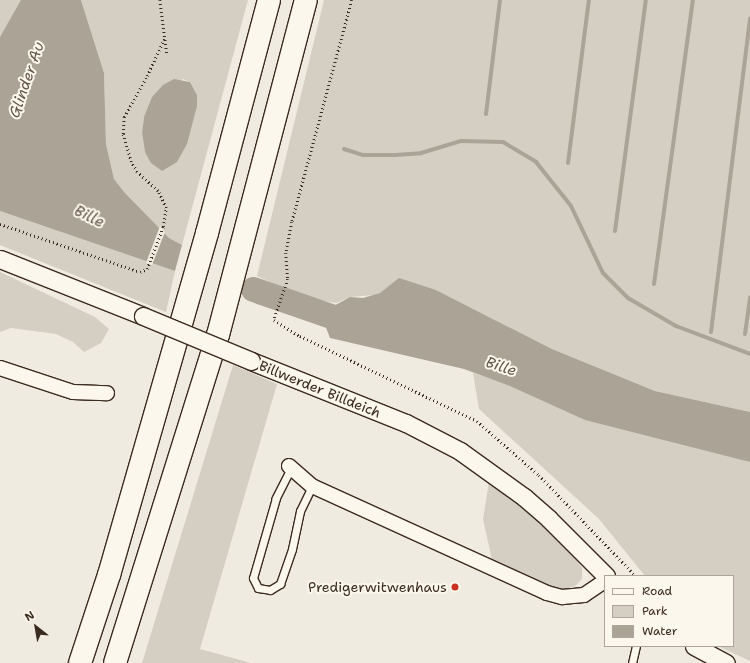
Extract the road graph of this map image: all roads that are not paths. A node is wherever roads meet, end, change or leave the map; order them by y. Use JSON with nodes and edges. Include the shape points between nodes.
{"nodes":[{"id":1,"x":269,"y":0,"type":"edge"},
{"id":2,"x":306,"y":0,"type":"edge"},
{"id":3,"x":0,"y":259,"type":"edge"},
{"id":4,"x":0,"y":368,"type":"edge"},
{"id":5,"x":107,"y":393,"type":"dead end"},
{"id":6,"x":290,"y":467,"type":"joint"},
{"id":7,"x":312,"y":486,"type":"junction"},
{"id":8,"x":605,"y":575,"type":"edge"},
{"id":9,"x":604,"y":582,"type":"edge"},
{"id":10,"x":636,"y":647,"type":"edge"},
{"id":11,"x":696,"y":647,"type":"edge"},
{"id":12,"x":80,"y":663,"type":"edge"},
{"id":13,"x":116,"y":663,"type":"edge"},
{"id":14,"x":632,"y":663,"type":"edge"},
{"id":15,"x":726,"y":663,"type":"edge"}],
"edges":[{"from":1,"to":12,"type":"highway","via":[[205,241],[109,575]]},
{"from":2,"to":13,"type":"highway","via":[[218,335]]},
{"from":3,"to":8,"type":"street","name":"Billwerder Billdeich","bridge":true,"via":[[406,423],[460,451],[524,497]]},
{"from":4,"to":5,"type":"street","via":[[72,392]]},
{"from":6,"to":7,"type":"street"},
{"from":6,"to":7,"type":"lane","via":[[276,498],[253,578],[258,588],[270,590],[280,584],[292,549],[300,511]]},
{"from":7,"to":9,"type":"street","via":[[547,593],[562,597],[584,595]]},
{"from":10,"to":14,"type":"lane"},
{"from":11,"to":15,"type":"street"}]}
